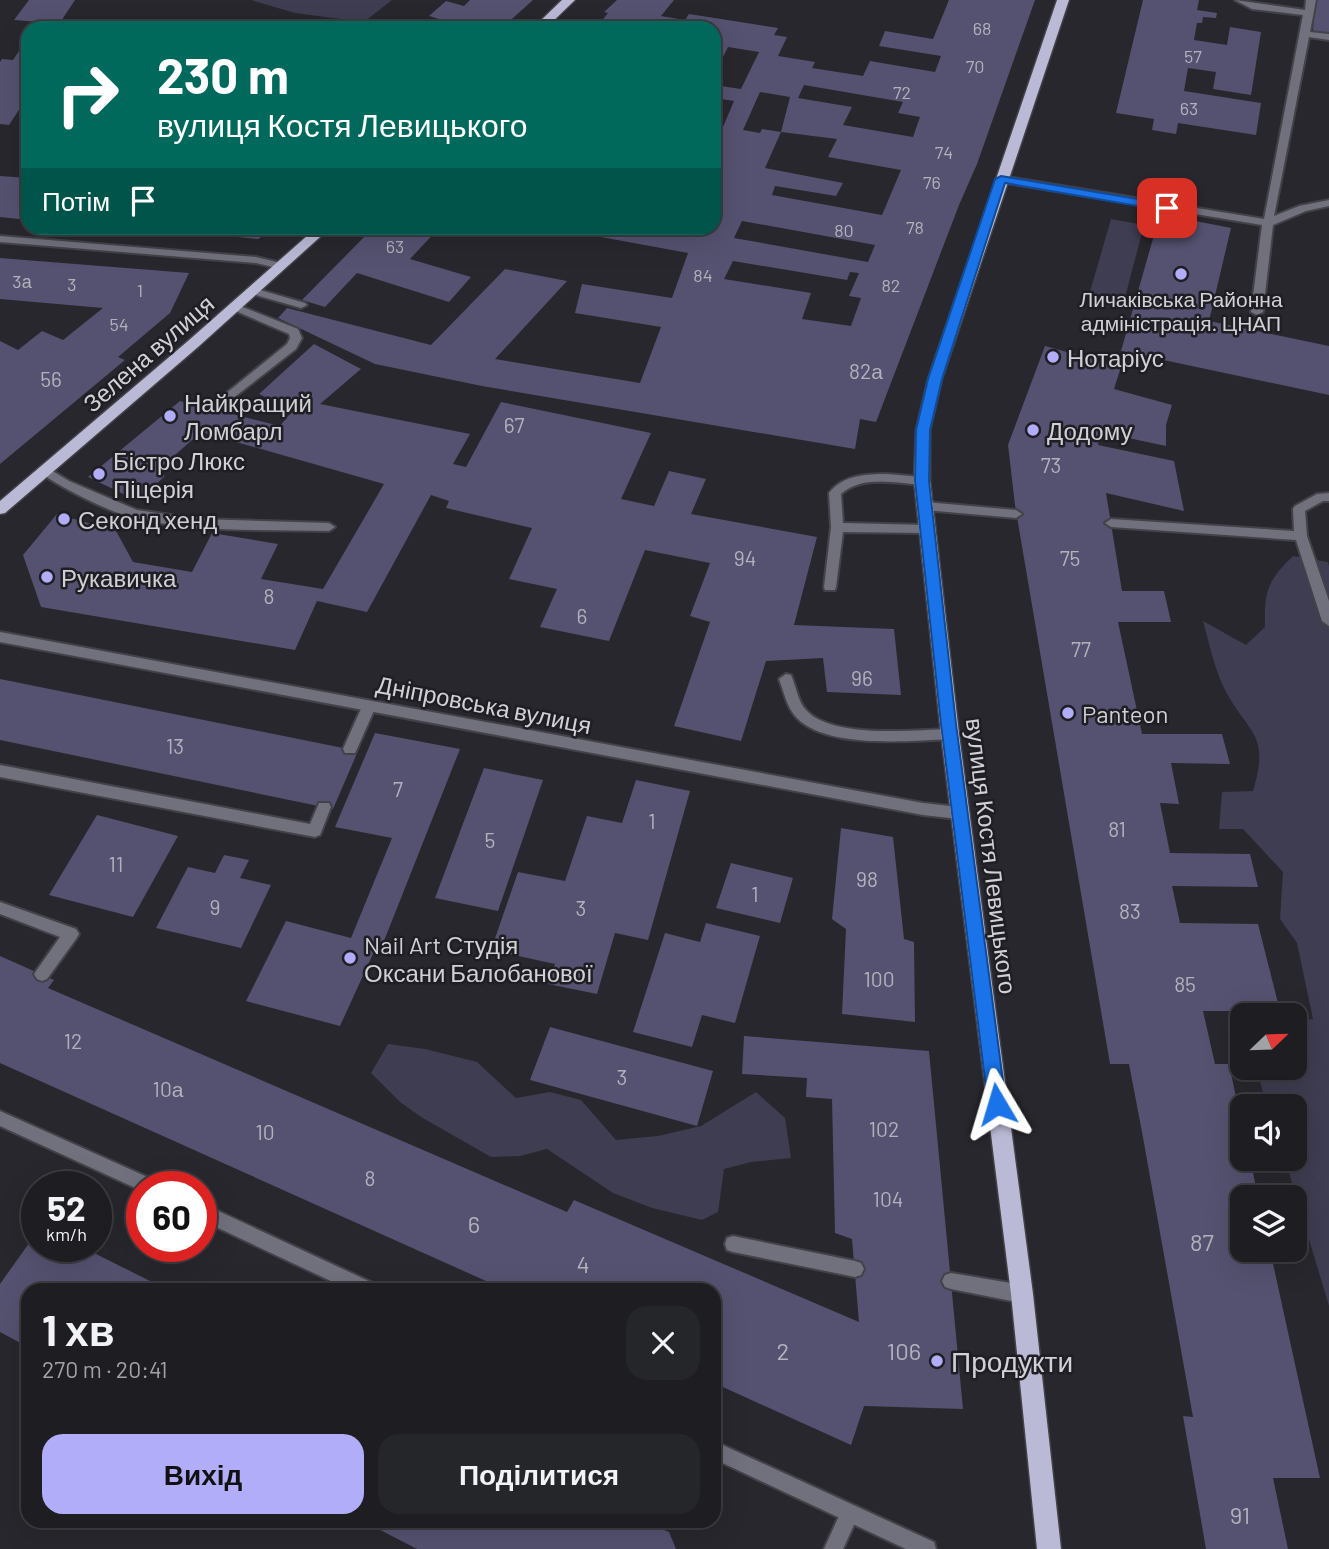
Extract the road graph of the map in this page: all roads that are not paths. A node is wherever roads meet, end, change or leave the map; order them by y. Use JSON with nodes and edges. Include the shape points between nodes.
{"nodes":[{"id":1,"x":569,"y":0,"type":"edge"},
{"id":2,"x":1063,"y":0,"type":"edge"},
{"id":3,"x":1240,"y":0,"type":"edge"},
{"id":4,"x":1311,"y":0,"type":"edge"},
{"id":5,"x":1308,"y":13,"type":"junction"},
{"id":6,"x":546,"y":21,"type":"edge"},
{"id":7,"x":1307,"y":34,"type":"junction"},
{"id":8,"x":1329,"y":37,"type":"edge"},
{"id":9,"x":1001,"y":179,"type":"junction"},
{"id":10,"x":1329,"y":202,"type":"edge"},
{"id":11,"x":1268,"y":223,"type":"junction"},
{"id":12,"x":315,"y":235,"type":"edge"},
{"id":13,"x":0,"y":239,"type":"edge"},
{"id":14,"x":281,"y":266,"type":"junction"},
{"id":15,"x":253,"y":291,"type":"junction"},
{"id":16,"x":301,"y":305,"type":"dead end"},
{"id":17,"x":235,"y":307,"type":"junction"},
{"id":18,"x":1257,"y":312,"type":"dead end"},
{"id":19,"x":223,"y":402,"type":"dead end"},
{"id":20,"x":46,"y":471,"type":"junction"},
{"id":21,"x":922,"y":481,"type":"junction"},
{"id":22,"x":1329,"y":498,"type":"edge"},
{"id":23,"x":925,"y":506,"type":"junction"},
{"id":24,"x":0,"y":509,"type":"edge"},
{"id":25,"x":1016,"y":514,"type":"dead end"},
{"id":26,"x":1111,"y":523,"type":"dead end"},
{"id":27,"x":329,"y":527,"type":"dead end"},
{"id":28,"x":837,"y":527,"type":"junction"},
{"id":29,"x":928,"y":529,"type":"junction"},
{"id":30,"x":1301,"y":536,"type":"junction"},
{"id":31,"x":831,"y":587,"type":"dead end"},
{"id":32,"x":1329,"y":621,"type":"edge"},
{"id":33,"x":0,"y":637,"type":"edge"},
{"id":34,"x":786,"y":679,"type":"dead end"},
{"id":35,"x":369,"y":706,"type":"junction"},
{"id":36,"x":950,"y":734,"type":"junction"},
{"id":37,"x":350,"y":749,"type":"dead end"},
{"id":38,"x":0,"y":771,"type":"edge"},
{"id":39,"x":324,"y":807,"type":"dead end"},
{"id":40,"x":959,"y":813,"type":"junction"},
{"id":41,"x":0,"y":908,"type":"edge"},
{"id":42,"x":42,"y":974,"type":"dead end"},
{"id":43,"x":0,"y":1118,"type":"edge"},
{"id":44,"x":126,"y":1176,"type":"edge"},
{"id":45,"x":217,"y":1219,"type":"edge"},
{"id":46,"x":733,"y":1244,"type":"dead end"},
{"id":47,"x":855,"y":1269,"type":"dead end"},
{"id":48,"x":951,"y":1281,"type":"dead end"},
{"id":49,"x":354,"y":1283,"type":"edge"},
{"id":50,"x":1022,"y":1294,"type":"junction"},
{"id":51,"x":721,"y":1453,"type":"edge"},
{"id":52,"x":850,"y":1514,"type":"junction"},
{"id":53,"x":833,"y":1549,"type":"edge"},
{"id":54,"x":927,"y":1549,"type":"edge"},
{"id":55,"x":1049,"y":1549,"type":"edge"}],
"edges":[{"from":1,"to":6,"type":"main road"},
{"from":2,"to":9,"type":"main road","name":"вулиця Костя Левицького"},
{"from":3,"to":5,"type":"street","via":[[1252,6]]},
{"from":4,"to":5,"type":"street"},
{"from":5,"to":7,"type":"street"},
{"from":7,"to":8,"type":"street"},
{"from":7,"to":11,"type":"street"},
{"from":9,"to":11,"type":"street"},
{"from":9,"to":21,"type":"main road","name":"вулиця Костя Левицького","via":[[935,379],[923,430]]},
{"from":10,"to":11,"type":"street"},
{"from":11,"to":18,"type":"street"},
{"from":12,"to":14,"type":"main road","name":"Зелена вулиця"},
{"from":13,"to":14,"type":"street","via":[[256,260]]},
{"from":14,"to":15,"type":"main road","name":"Зелена вулиця"},
{"from":15,"to":16,"type":"street"},
{"from":15,"to":17,"type":"main road","name":"Зелена вулиця"},
{"from":17,"to":19,"type":"street","via":[[294,332],[296,338]]},
{"from":17,"to":20,"type":"main road","name":"Зелена вулиця"},
{"from":20,"to":24,"type":"main road","name":"Зелена вулиця"},
{"from":20,"to":27,"type":"street","via":[[135,514],[199,523]]},
{"from":21,"to":23,"type":"main road","name":"вулиця Костя Левицького"},
{"from":21,"to":28,"type":"street","via":[[863,478],[844,483],[835,493]]},
{"from":22,"to":30,"type":"street","via":[[1299,509]]},
{"from":23,"to":25,"type":"street"},
{"from":23,"to":29,"type":"main road","name":"вулиця Костя Левицького"},
{"from":26,"to":30,"type":"street"},
{"from":28,"to":29,"type":"street"},
{"from":28,"to":31,"type":"street"},
{"from":29,"to":36,"type":"main road","name":"вулиця Костя Левицького"},
{"from":30,"to":32,"type":"street"},
{"from":33,"to":35,"type":"street","name":"Дніпровська вулиця"},
{"from":34,"to":36,"type":"street","via":[[802,716],[821,726],[846,734]]},
{"from":35,"to":37,"type":"street"},
{"from":35,"to":40,"type":"street","name":"Дніпровська вулиця"},
{"from":36,"to":40,"type":"main road","name":"вулиця Костя Левицького"},
{"from":38,"to":39,"type":"street","via":[[315,831]]},
{"from":40,"to":50,"type":"main road","name":"вулиця Костя Левицького"},
{"from":41,"to":42,"type":"street","via":[[71,934]]},
{"from":43,"to":44,"type":"street"},
{"from":45,"to":49,"type":"street"},
{"from":46,"to":47,"type":"street"},
{"from":48,"to":50,"type":"street"},
{"from":50,"to":55,"type":"main road","name":"вулиця Костя Левицького"},
{"from":51,"to":52,"type":"street"},
{"from":52,"to":53,"type":"street"},
{"from":52,"to":54,"type":"street"}]}
